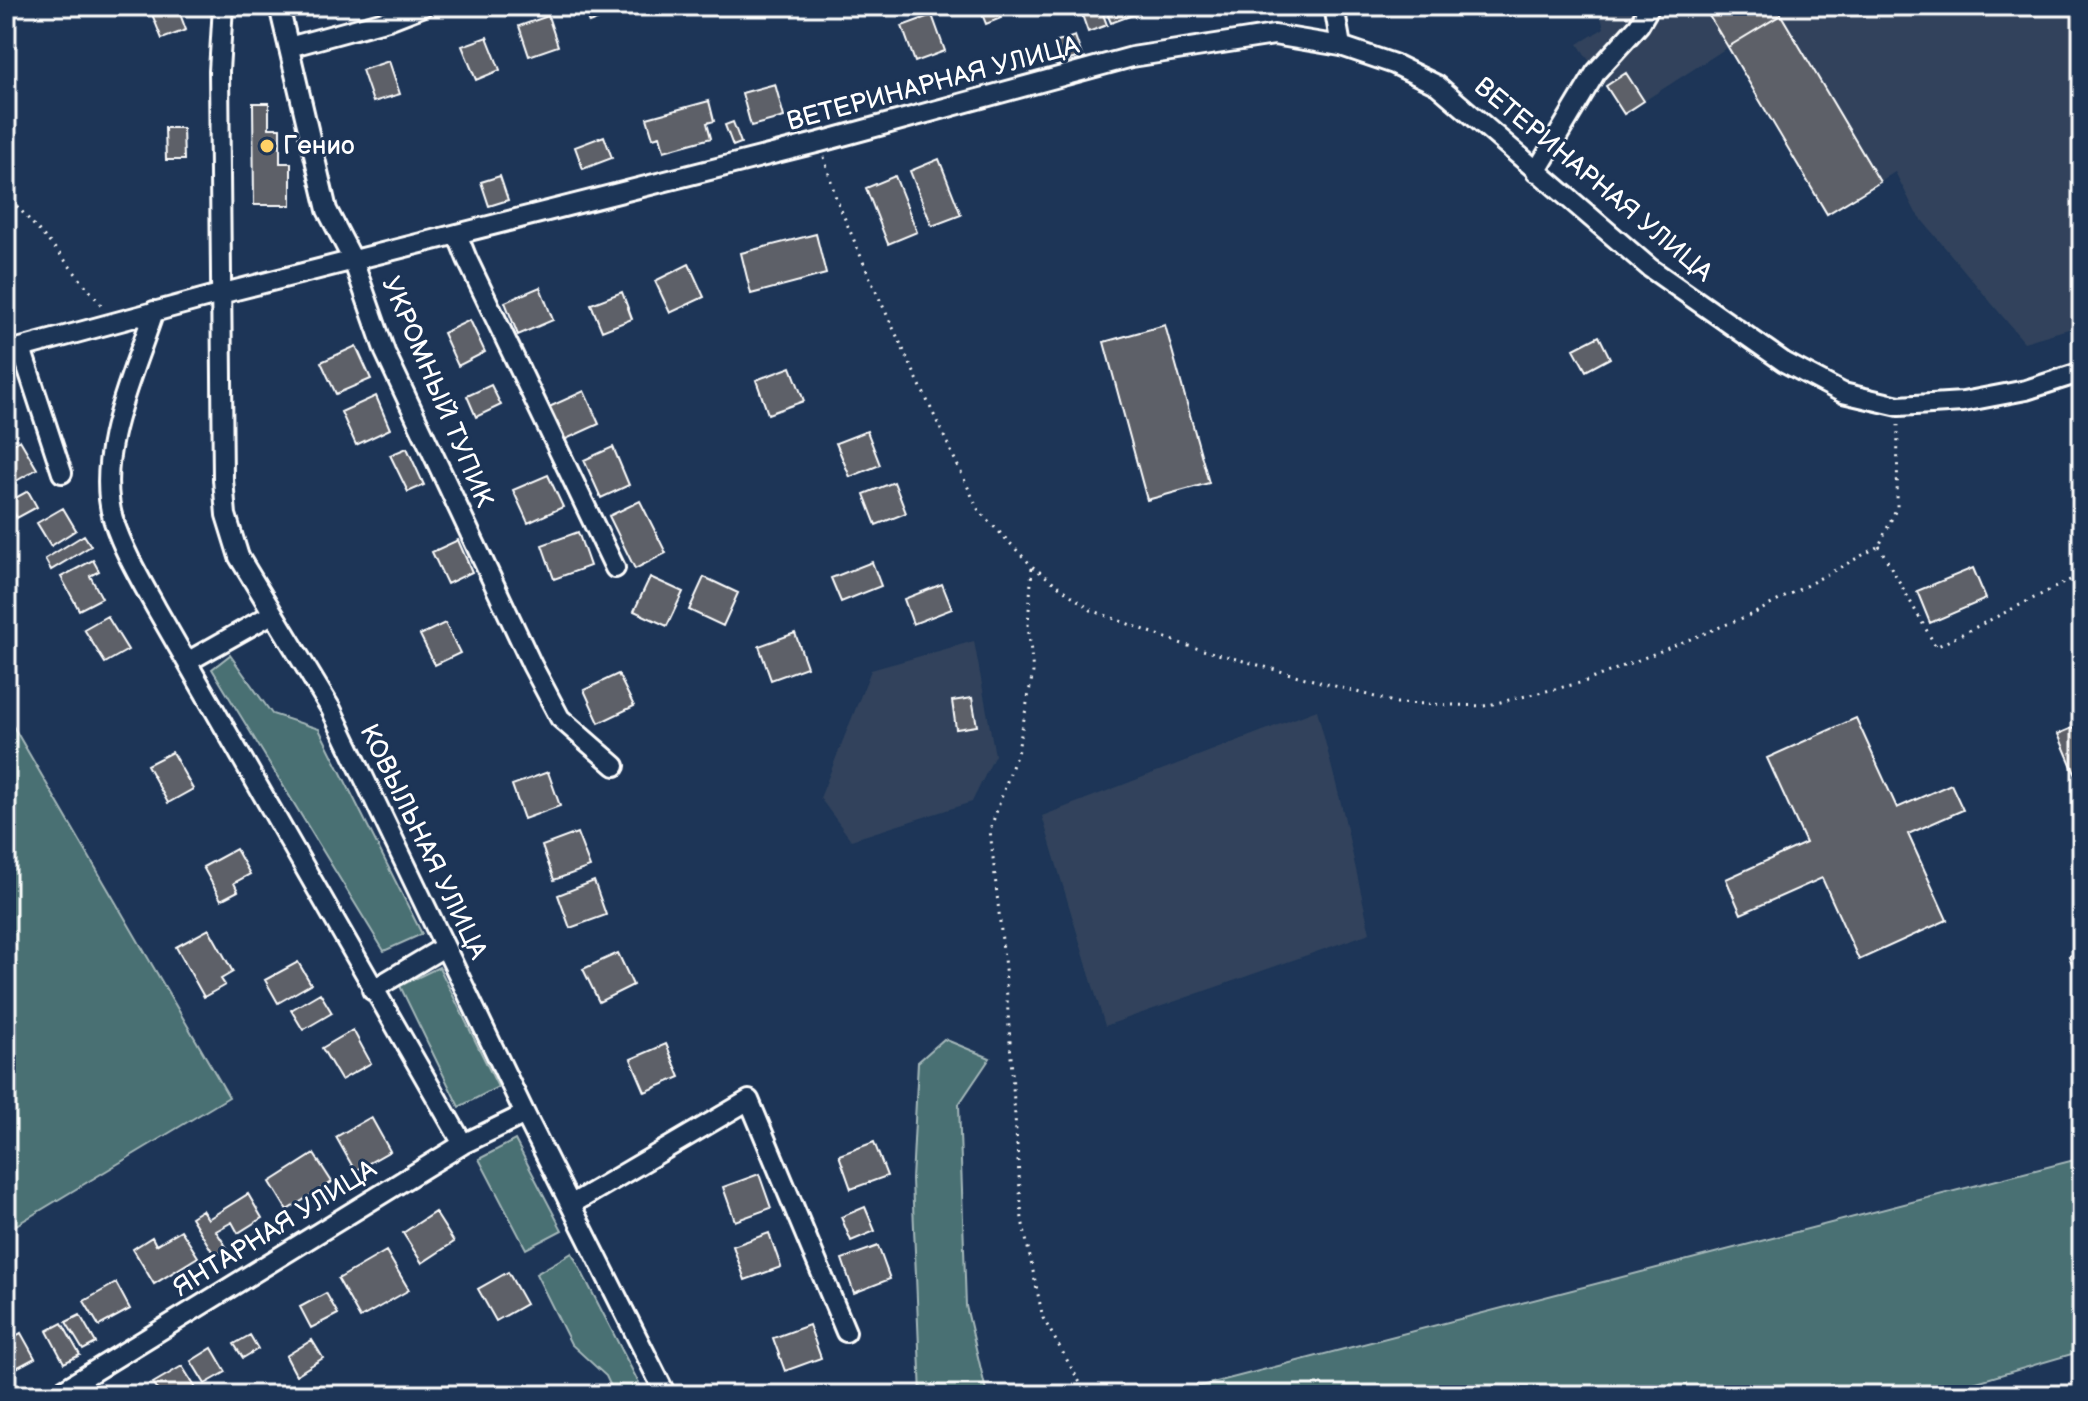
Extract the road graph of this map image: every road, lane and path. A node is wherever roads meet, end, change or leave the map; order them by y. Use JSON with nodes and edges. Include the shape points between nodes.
{"nodes":[{"id":1,"x":223,"y":6,"type":"edge"},
{"id":2,"x":279,"y":6,"type":"edge"},
{"id":3,"x":424,"y":6,"type":"edge"},
{"id":4,"x":1334,"y":6,"type":"edge"},
{"id":5,"x":1650,"y":6,"type":"edge"},
{"id":6,"x":1341,"y":46,"type":"junction"},
{"id":7,"x":289,"y":47,"type":"junction"},
{"id":8,"x":820,"y":142,"type":"junction"},
{"id":9,"x":1536,"y":172,"type":"junction"},
{"id":10,"x":6,"y":194,"type":"edge"},
{"id":11,"x":457,"y":234,"type":"junction"},
{"id":12,"x":353,"y":260,"type":"junction"},
{"id":13,"x":220,"y":294,"type":"junction"},
{"id":14,"x":154,"y":311,"type":"junction"},
{"id":15,"x":115,"y":322,"type":"junction"},
{"id":16,"x":14,"y":350,"type":"edge"},
{"id":17,"x":2082,"y":372,"type":"edge"},
{"id":18,"x":1899,"y":406,"type":"junction"},
{"id":19,"x":62,"y":473,"type":"dead end"},
{"id":20,"x":1879,"y":546,"type":"junction"},
{"id":21,"x":1033,"y":567,"type":"junction"},
{"id":22,"x":615,"y":568,"type":"dead end"},
{"id":23,"x":2082,"y":574,"type":"edge"},
{"id":24,"x":272,"y":614,"type":"junction"},
{"id":25,"x":187,"y":662,"type":"junction"},
{"id":26,"x":615,"y":766,"type":"dead end"},
{"id":27,"x":444,"y":947,"type":"junction"},
{"id":28,"x":372,"y":990,"type":"junction"},
{"id":29,"x":525,"y":1114,"type":"junction"},
{"id":30,"x":463,"y":1144,"type":"junction"},
{"id":31,"x":572,"y":1204,"type":"junction"},
{"id":32,"x":846,"y":1332,"type":"dead end"},
{"id":33,"x":55,"y":1395,"type":"edge"},
{"id":34,"x":666,"y":1395,"type":"edge"},
{"id":35,"x":1087,"y":1395,"type":"edge"}],
"edges":[{"from":1,"to":13,"type":"street","name":"КОВЫЛЬНАЯ УЛИЦА"},
{"from":2,"to":7,"type":"street","name":"УКРОМНЫЙ ТУПИК"},
{"from":3,"to":7,"type":"street"},
{"from":4,"to":6,"type":"street"},
{"from":5,"to":9,"type":"street","via":[[1596,72]]},
{"from":6,"to":8,"type":"street","name":"ВЕТЕРИНАРНАЯ УЛИЦА","via":[[1274,35],[1132,57]]},
{"from":6,"to":9,"type":"street","name":"ВЕТЕРИНАРНАЯ УЛИЦА","via":[[1437,85]]},
{"from":7,"to":12,"type":"street","name":"УКРОМНЫЙ ТУПИК","via":[[327,210]]},
{"from":8,"to":11,"type":"street","name":"ВЕТЕРИНАРНАЯ УЛИЦА"},
{"from":8,"to":21,"type":"path","via":[[836,198],[873,285],[979,511]]},
{"from":9,"to":18,"type":"street","name":"ВЕТЕРИНАРНАЯ УЛИЦА","via":[[1650,268],[1784,362],[1843,393]]},
{"from":10,"to":15,"type":"path"},
{"from":11,"to":12,"type":"street","name":"ВЕТЕРИНАРНАЯ УЛИЦА"},
{"from":11,"to":22,"type":"street"},
{"from":12,"to":13,"type":"street","name":"ВЕТЕРИНАРНАЯ УЛИЦА"},
{"from":12,"to":26,"type":"street","name":"УКРОМНЫЙ ТУПИК","via":[[385,352],[532,665],[560,718]]},
{"from":13,"to":14,"type":"street","name":"ВЕТЕРИНАРНАЯ УЛИЦА"},
{"from":13,"to":24,"type":"street","name":"КОВЫЛЬНАЯ УЛИЦА","via":[[226,515],[239,557]]},
{"from":14,"to":15,"type":"street","name":"ВЕТЕРИНАРНАЯ УЛИЦА"},
{"from":14,"to":25,"type":"street","via":[[112,440],[108,489],[135,571]]},
{"from":15,"to":16,"type":"street","name":"ВЕТЕРИНАРНАЯ УЛИЦА"},
{"from":16,"to":19,"type":"street"},
{"from":17,"to":18,"type":"street","name":"ВЕТЕРИНАРНАЯ УЛИЦА","via":[[1963,402]]},
{"from":18,"to":20,"type":"path","via":[[1897,507]]},
{"from":20,"to":21,"type":"path","via":[[1728,624],[1584,682],[1484,706],[1397,703],[1185,645],[1091,610]]},
{"from":20,"to":23,"type":"path","via":[[1936,647]]},
{"from":21,"to":35,"type":"path","via":[[1028,624],[1033,672],[1018,750],[990,830],[1022,1220],[1043,1318]]},
{"from":24,"to":25,"type":"street"},
{"from":24,"to":27,"type":"street","name":"КОВЫЛЬНАЯ УЛИЦА","via":[[331,709]]},
{"from":25,"to":28,"type":"street"},
{"from":27,"to":28,"type":"street"},
{"from":27,"to":29,"type":"street","name":"КОВЫЛЬНАЯ УЛИЦА"},
{"from":28,"to":30,"type":"street"},
{"from":29,"to":30,"type":"street","name":"ЯНТАРНАЯ УЛИЦА"},
{"from":29,"to":31,"type":"street","name":"КОВЫЛЬНАЯ УЛИЦА"},
{"from":30,"to":33,"type":"street","name":"ЯНТАРНАЯ УЛИЦА"},
{"from":31,"to":32,"type":"street","via":[[749,1100]]},
{"from":31,"to":34,"type":"street","name":"КОВЫЛЬНАЯ УЛИЦА"}]}
